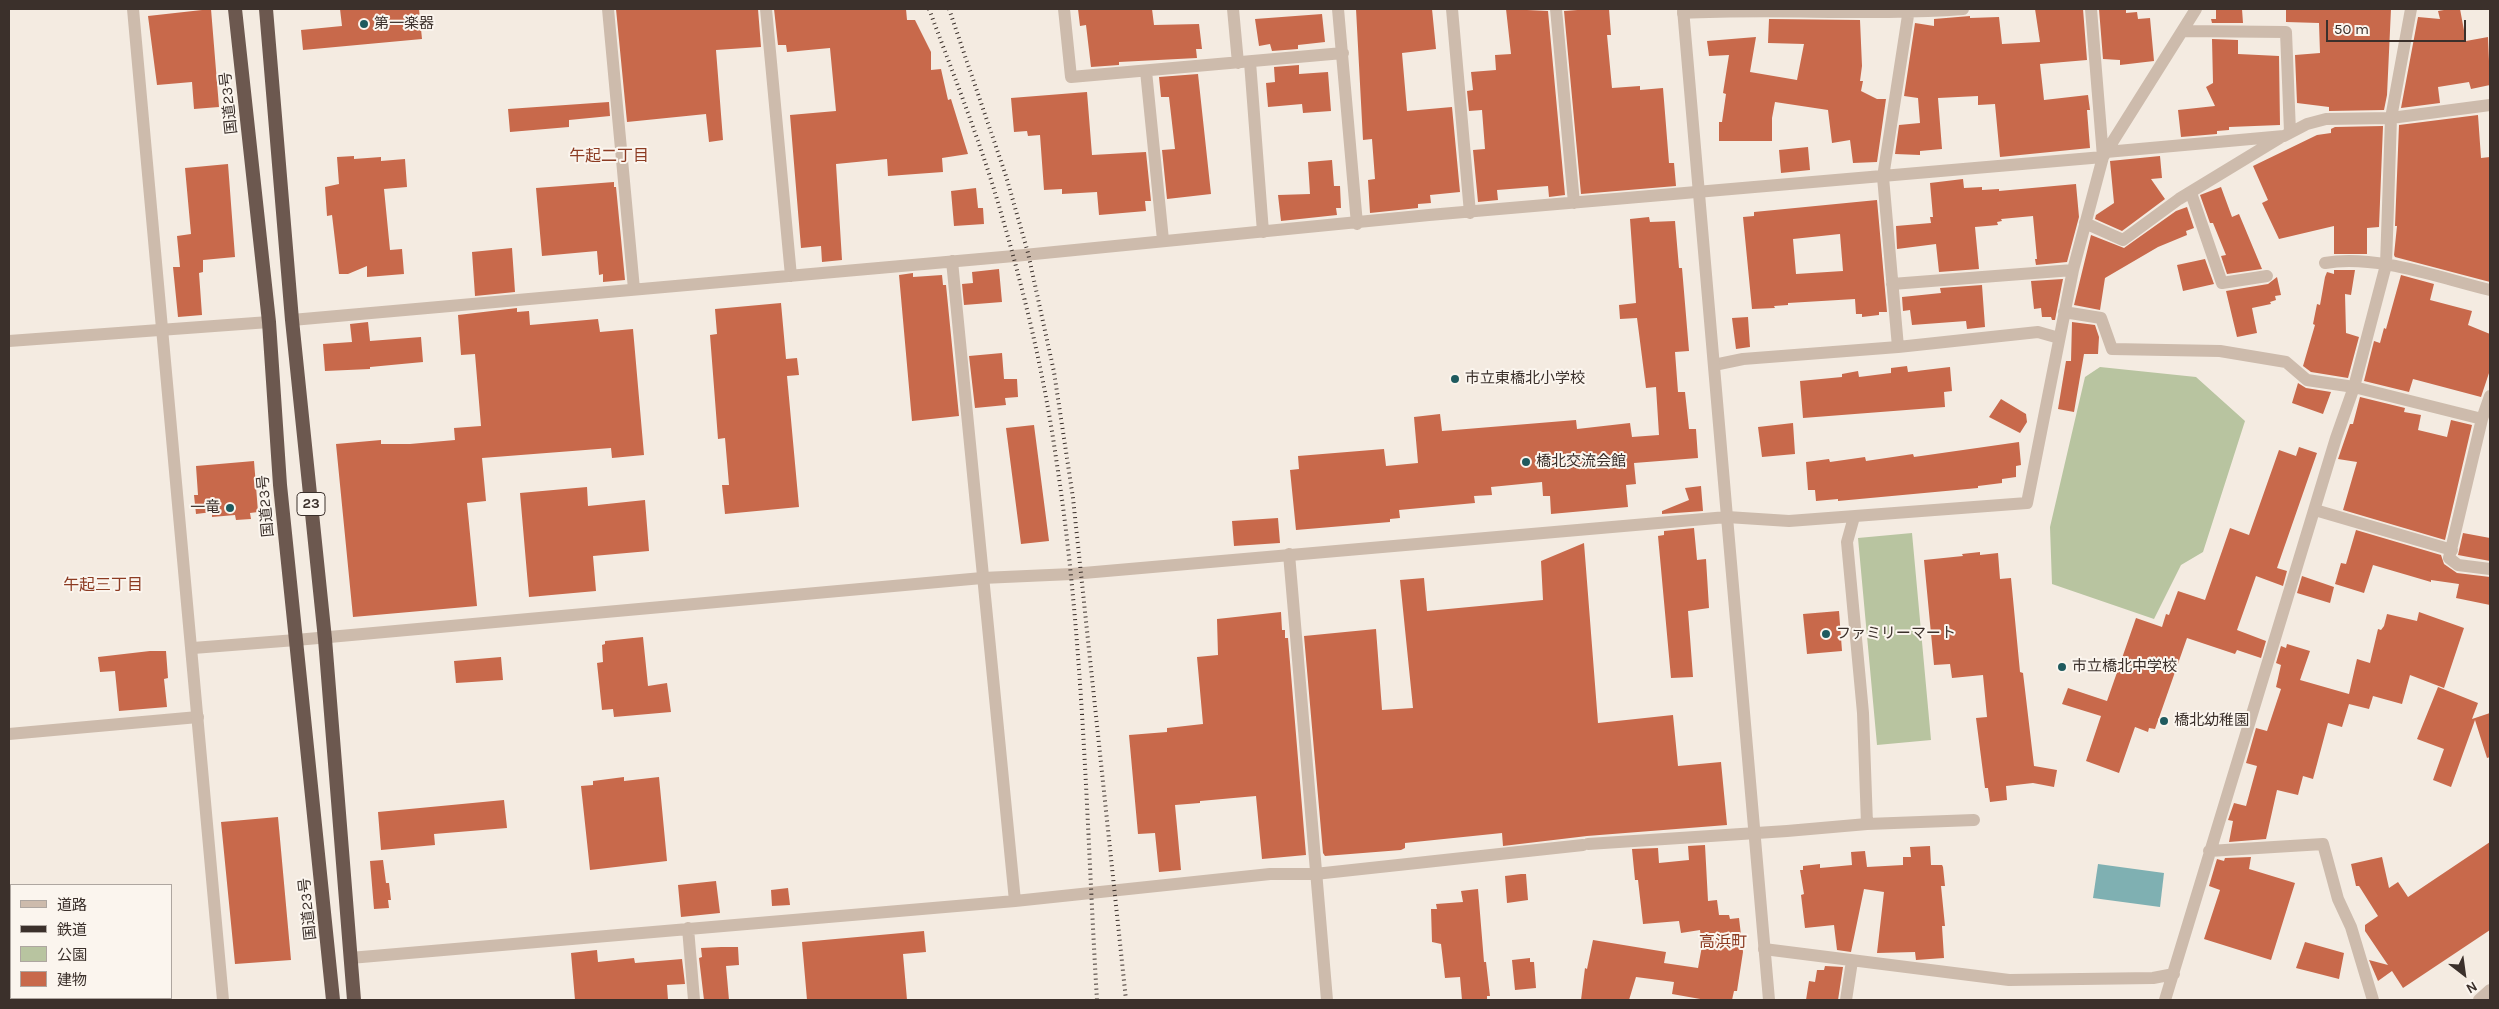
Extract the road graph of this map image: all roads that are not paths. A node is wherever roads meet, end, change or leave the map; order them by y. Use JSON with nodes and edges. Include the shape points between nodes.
{"nodes":[{"id":1,"x":133,"y":9,"type":"edge"},
{"id":2,"x":235,"y":9,"type":"edge"},
{"id":3,"x":266,"y":9,"type":"edge"},
{"id":4,"x":608,"y":9,"type":"edge"},
{"id":5,"x":766,"y":9,"type":"edge"},
{"id":6,"x":1064,"y":9,"type":"edge"},
{"id":7,"x":1233,"y":9,"type":"edge"},
{"id":8,"x":1338,"y":9,"type":"edge"},
{"id":9,"x":1452,"y":9,"type":"edge"},
{"id":10,"x":1556,"y":9,"type":"edge"},
{"id":11,"x":1963,"y":9,"type":"edge"},
{"id":12,"x":2091,"y":9,"type":"edge"},
{"id":13,"x":2196,"y":9,"type":"edge"},
{"id":14,"x":2411,"y":9,"type":"edge"},
{"id":15,"x":1683,"y":11,"type":"edge"},
{"id":16,"x":1909,"y":11,"type":"edge"},
{"id":17,"x":2182,"y":31,"type":"junction"},
{"id":18,"x":1343,"y":53,"type":"junction"},
{"id":19,"x":1244,"y":62,"type":"junction"},
{"id":20,"x":1146,"y":71,"type":"junction"},
{"id":21,"x":2490,"y":105,"type":"edge"},
{"id":22,"x":2391,"y":118,"type":"junction"},
{"id":23,"x":2287,"y":134,"type":"junction"},
{"id":24,"x":2104,"y":155,"type":"junction"},
{"id":25,"x":1883,"y":177,"type":"junction"},
{"id":26,"x":1698,"y":193,"type":"junction"},
{"id":27,"x":2191,"y":193,"type":"junction"},
{"id":28,"x":1574,"y":203,"type":"junction"},
{"id":29,"x":1470,"y":213,"type":"junction"},
{"id":30,"x":2085,"y":223,"type":"junction"},
{"id":31,"x":1357,"y":224,"type":"junction"},
{"id":32,"x":1263,"y":232,"type":"junction"},
{"id":33,"x":1163,"y":240,"type":"junction"},
{"id":34,"x":952,"y":261,"type":"junction"},
{"id":35,"x":2325,"y":264,"type":"dead end"},
{"id":36,"x":2386,"y":265,"type":"junction"},
{"id":37,"x":2073,"y":270,"type":"junction"},
{"id":38,"x":791,"y":276,"type":"junction"},
{"id":39,"x":2267,"y":276,"type":"dead end"},
{"id":40,"x":1892,"y":284,"type":"junction"},
{"id":41,"x":634,"y":289,"type":"junction"},
{"id":42,"x":2490,"y":290,"type":"edge"},
{"id":43,"x":2064,"y":312,"type":"junction"},
{"id":44,"x":292,"y":320,"type":"junction"},
{"id":45,"x":269,"y":322,"type":"junction"},
{"id":46,"x":163,"y":329,"type":"junction"},
{"id":47,"x":2059,"y":338,"type":"junction"},
{"id":48,"x":9,"y":341,"type":"edge"},
{"id":49,"x":1898,"y":347,"type":"junction"},
{"id":50,"x":1714,"y":365,"type":"junction"},
{"id":51,"x":2354,"y":387,"type":"junction"},
{"id":52,"x":2490,"y":396,"type":"edge"},
{"id":53,"x":2482,"y":419,"type":"junction"},
{"id":54,"x":2315,"y":510,"type":"junction"},
{"id":55,"x":1854,"y":516,"type":"junction"},
{"id":56,"x":1727,"y":517,"type":"junction"},
{"id":57,"x":2452,"y":550,"type":"junction"},
{"id":58,"x":1289,"y":554,"type":"junction"},
{"id":59,"x":2490,"y":569,"type":"edge"},
{"id":60,"x":982,"y":578,"type":"junction"},
{"id":61,"x":325,"y":639,"type":"junction"},
{"id":62,"x":296,"y":640,"type":"junction"},
{"id":63,"x":192,"y":648,"type":"junction"},
{"id":64,"x":198,"y":717,"type":"junction"},
{"id":65,"x":9,"y":734,"type":"edge"},
{"id":66,"x":1974,"y":820,"type":"dead end"},
{"id":67,"x":1867,"y":824,"type":"junction"},
{"id":68,"x":1755,"y":833,"type":"junction"},
{"id":69,"x":2209,"y":851,"type":"junction"},
{"id":70,"x":1315,"y":874,"type":"junction"},
{"id":71,"x":1015,"y":901,"type":"junction"},
{"id":72,"x":688,"y":928,"type":"junction"},
{"id":73,"x":1764,"y":949,"type":"junction"},
{"id":74,"x":350,"y":958,"type":"junction"},
{"id":75,"x":1852,"y":961,"type":"junction"},
{"id":76,"x":2174,"y":974,"type":"junction"},
{"id":77,"x":2490,"y":990,"type":"edge"},
{"id":78,"x":223,"y":1000,"type":"edge"},
{"id":79,"x":334,"y":1000,"type":"edge"},
{"id":80,"x":354,"y":1000,"type":"edge"},
{"id":81,"x":694,"y":1000,"type":"edge"},
{"id":82,"x":1327,"y":1000,"type":"edge"},
{"id":83,"x":1769,"y":1000,"type":"edge"},
{"id":84,"x":1846,"y":1000,"type":"edge"},
{"id":85,"x":2166,"y":1000,"type":"edge"},
{"id":86,"x":2372,"y":1000,"type":"edge"},
{"id":87,"x":2479,"y":1000,"type":"edge"}],
"edges":[{"from":1,"to":46,"type":"street"},
{"from":2,"to":45,"type":"highway","name":"国道23号","number":"23"},
{"from":3,"to":44,"type":"highway","number":"23"},
{"from":4,"to":41,"type":"street"},
{"from":5,"to":38,"type":"street"},
{"from":6,"to":20,"type":"street","via":[[1071,78]]},
{"from":7,"to":19,"type":"street"},
{"from":8,"to":18,"type":"street"},
{"from":9,"to":29,"type":"street"},
{"from":10,"to":28,"type":"street"},
{"from":11,"to":16,"type":"street"},
{"from":12,"to":24,"type":"street"},
{"from":13,"to":17,"type":"street"},
{"from":14,"to":22,"type":"street"},
{"from":15,"to":16,"type":"street"},
{"from":15,"to":26,"type":"street"},
{"from":16,"to":25,"type":"street"},
{"from":17,"to":23,"type":"street","via":[[2286,32]]},
{"from":17,"to":24,"type":"street"},
{"from":18,"to":19,"type":"street"},
{"from":18,"to":31,"type":"street"},
{"from":19,"to":20,"type":"street"},
{"from":19,"to":32,"type":"street"},
{"from":20,"to":33,"type":"street"},
{"from":21,"to":22,"type":"street"},
{"from":22,"to":23,"type":"street","via":[[2326,119]]},
{"from":22,"to":36,"type":"street"},
{"from":23,"to":24,"type":"street"},
{"from":23,"to":27,"type":"street"},
{"from":24,"to":25,"type":"street"},
{"from":24,"to":30,"type":"street"},
{"from":25,"to":26,"type":"street"},
{"from":25,"to":40,"type":"street"},
{"from":26,"to":28,"type":"street"},
{"from":26,"to":50,"type":"street"},
{"from":27,"to":30,"type":"street","via":[[2123,240]]},
{"from":27,"to":39,"type":"street","via":[[2222,283]]},
{"from":28,"to":29,"type":"street"},
{"from":29,"to":31,"type":"street"},
{"from":30,"to":37,"type":"street"},
{"from":31,"to":32,"type":"street"},
{"from":32,"to":33,"type":"street"},
{"from":33,"to":34,"type":"street"},
{"from":34,"to":38,"type":"street"},
{"from":34,"to":60,"type":"street"},
{"from":35,"to":36,"type":"street","via":[[2348,261]]},
{"from":36,"to":42,"type":"street"},
{"from":36,"to":51,"type":"street"},
{"from":37,"to":40,"type":"street"},
{"from":37,"to":43,"type":"street"},
{"from":38,"to":41,"type":"street"},
{"from":40,"to":49,"type":"street"},
{"from":41,"to":44,"type":"street"},
{"from":43,"to":47,"type":"street"},
{"from":43,"to":51,"type":"street","via":[[2101,318],[2112,349],[2220,350],[2286,362],[2307,380]]},
{"from":44,"to":61,"type":"highway","number":"23"},
{"from":45,"to":46,"type":"street"},
{"from":45,"to":62,"type":"highway","name":"国道23号","number":"23","via":[[280,485]]},
{"from":46,"to":48,"type":"street"},
{"from":46,"to":63,"type":"street"},
{"from":47,"to":49,"type":"street","via":[[2038,332]]},
{"from":47,"to":55,"type":"street","via":[[2027,502]]},
{"from":49,"to":50,"type":"street","via":[[1743,359]]},
{"from":50,"to":56,"type":"street"},
{"from":51,"to":53,"type":"street"},
{"from":51,"to":54,"type":"street"},
{"from":52,"to":53,"type":"street"},
{"from":53,"to":57,"type":"street"},
{"from":54,"to":57,"type":"street"},
{"from":54,"to":69,"type":"street"},
{"from":55,"to":56,"type":"street","via":[[1789,521]]},
{"from":55,"to":67,"type":"street","via":[[1847,542],[1863,713]]},
{"from":56,"to":58,"type":"street"},
{"from":56,"to":68,"type":"street"},
{"from":57,"to":59,"type":"street","via":[[2449,558],[2458,565]]},
{"from":58,"to":60,"type":"street","via":[[1072,574]]},
{"from":58,"to":70,"type":"street"},
{"from":60,"to":61,"type":"street"},
{"from":60,"to":71,"type":"street"},
{"from":61,"to":62,"type":"street"},
{"from":61,"to":74,"type":"highway","number":"23"},
{"from":62,"to":63,"type":"street"},
{"from":62,"to":79,"type":"highway","name":"国道23号","number":"23"},
{"from":63,"to":64,"type":"street"},
{"from":64,"to":65,"type":"street"},
{"from":64,"to":78,"type":"street"},
{"from":66,"to":67,"type":"street"},
{"from":67,"to":68,"type":"street"},
{"from":68,"to":70,"type":"street","via":[[1586,844]]},
{"from":68,"to":73,"type":"street"},
{"from":69,"to":76,"type":"street"},
{"from":69,"to":86,"type":"street","via":[[2323,844]]},
{"from":70,"to":71,"type":"street","via":[[1270,874]]},
{"from":70,"to":82,"type":"street"},
{"from":71,"to":72,"type":"street"},
{"from":72,"to":74,"type":"street"},
{"from":72,"to":81,"type":"street"},
{"from":73,"to":75,"type":"street"},
{"from":73,"to":83,"type":"street"},
{"from":74,"to":80,"type":"highway","number":"23"},
{"from":75,"to":76,"type":"street","via":[[2009,980],[2153,978]]},
{"from":75,"to":84,"type":"street"},
{"from":76,"to":85,"type":"street"},
{"from":77,"to":87,"type":"street"}]}
